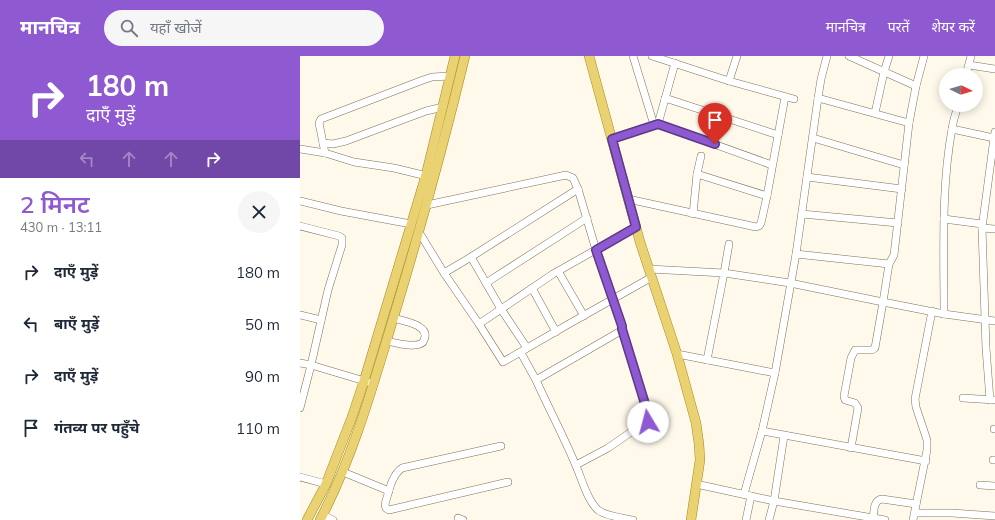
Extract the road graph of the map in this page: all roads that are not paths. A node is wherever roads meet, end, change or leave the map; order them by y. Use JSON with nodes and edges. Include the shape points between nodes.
{"nodes":[{"id":1,"x":456,"y":56,"type":"edge"},
{"id":2,"x":465,"y":56,"type":"edge"},
{"id":3,"x":589,"y":56,"type":"edge"},
{"id":4,"x":633,"y":56,"type":"edge"},
{"id":5,"x":652,"y":56,"type":"edge"},
{"id":6,"x":737,"y":56,"type":"edge"},
{"id":7,"x":827,"y":56,"type":"edge"},
{"id":8,"x":849,"y":56,"type":"edge"},
{"id":9,"x":890,"y":56,"type":"edge"},
{"id":10,"x":924,"y":56,"type":"edge"},
{"id":11,"x":971,"y":56,"type":"edge"},
{"id":12,"x":675,"y":64,"type":"junction"},
{"id":13,"x":969,"y":65,"type":"junction"},
{"id":14,"x":968,"y":68,"type":"edge"},
{"id":15,"x":995,"y":69,"type":"edge"},
{"id":16,"x":884,"y":72,"type":"junction"},
{"id":17,"x":450,"y":76,"type":"junction"},
{"id":18,"x":729,"y":81,"type":"junction"},
{"id":19,"x":916,"y":86,"type":"junction"},
{"id":20,"x":785,"y":97,"type":"junction"},
{"id":21,"x":665,"y":98,"type":"junction"},
{"id":22,"x":818,"y":98,"type":"junction"},
{"id":23,"x":794,"y":99,"type":"dead end"},
{"id":24,"x":442,"y":107,"type":"junction"},
{"id":25,"x":956,"y":112,"type":"edge"},
{"id":26,"x":875,"y":113,"type":"junction"},
{"id":27,"x":909,"y":123,"type":"junction"},
{"id":28,"x":656,"y":124,"type":"junction"},
{"id":29,"x":952,"y":129,"type":"junction"},
{"id":30,"x":995,"y":134,"type":"edge"},
{"id":31,"x":778,"y":135,"type":"junction"},
{"id":32,"x":812,"y":138,"type":"junction"},
{"id":33,"x":612,"y":139,"type":"junction"},
{"id":34,"x":323,"y":143,"type":"junction"},
{"id":35,"x":300,"y":149,"type":"edge"},
{"id":36,"x":325,"y":153,"type":"junction"},
{"id":37,"x":701,"y":156,"type":"dead end"},
{"id":38,"x":772,"y":165,"type":"junction"},
{"id":39,"x":904,"y":166,"type":"junction"},
{"id":40,"x":697,"y":174,"type":"junction"},
{"id":41,"x":430,"y":176,"type":"junction"},
{"id":42,"x":807,"y":177,"type":"junction"},
{"id":43,"x":578,"y":189,"type":"junction"},
{"id":44,"x":902,"y":189,"type":"junction"},
{"id":45,"x":767,"y":196,"type":"junction"},
{"id":46,"x":628,"y":200,"type":"junction"},
{"id":47,"x":300,"y":201,"type":"edge"},
{"id":48,"x":427,"y":205,"type":"junction"},
{"id":49,"x":693,"y":214,"type":"junction"},
{"id":50,"x":802,"y":214,"type":"junction"},
{"id":51,"x":587,"y":218,"type":"junction"},
{"id":52,"x":944,"y":219,"type":"junction"},
{"id":53,"x":898,"y":223,"type":"junction"},
{"id":54,"x":411,"y":224,"type":"junction"},
{"id":55,"x":300,"y":226,"type":"edge"},
{"id":56,"x":982,"y":226,"type":"junction"},
{"id":57,"x":636,"y":227,"type":"junction"},
{"id":58,"x":995,"y":229,"type":"edge"},
{"id":59,"x":419,"y":232,"type":"junction"},
{"id":60,"x":729,"y":244,"type":"dead end"},
{"id":61,"x":596,"y":250,"type":"junction"},
{"id":62,"x":796,"y":254,"type":"junction"},
{"id":63,"x":471,"y":257,"type":"junction"},
{"id":64,"x":889,"y":264,"type":"junction"},
{"id":65,"x":558,"y":271,"type":"junction"},
{"id":66,"x":444,"y":273,"type":"junction"},
{"id":67,"x":651,"y":273,"type":"junction"},
{"id":68,"x":724,"y":273,"type":"junction"},
{"id":69,"x":486,"y":283,"type":"junction"},
{"id":70,"x":790,"y":284,"type":"junction"},
{"id":71,"x":532,"y":288,"type":"junction"},
{"id":72,"x":612,"y":299,"type":"junction"},
{"id":73,"x":883,"y":302,"type":"junction"},
{"id":74,"x":501,"y":309,"type":"junction"},
{"id":75,"x":932,"y":311,"type":"junction"},
{"id":76,"x":944,"y":314,"type":"junction"},
{"id":77,"x":300,"y":315,"type":"edge"},
{"id":78,"x":584,"y":316,"type":"junction"},
{"id":79,"x":394,"y":318,"type":"junction"},
{"id":80,"x":321,"y":320,"type":"junction"},
{"id":81,"x":986,"y":320,"type":"junction"},
{"id":82,"x":995,"y":321,"type":"edge"},
{"id":83,"x":479,"y":324,"type":"junction"},
{"id":84,"x":622,"y":329,"type":"junction"},
{"id":85,"x":556,"y":332,"type":"junction"},
{"id":86,"x":386,"y":341,"type":"junction"},
{"id":87,"x":527,"y":348,"type":"junction"},
{"id":88,"x":521,"y":353,"type":"junction"},
{"id":89,"x":677,"y":354,"type":"junction"},
{"id":90,"x":707,"y":360,"type":"junction"},
{"id":91,"x":300,"y":363,"type":"edge"},
{"id":92,"x":311,"y":365,"type":"junction"},
{"id":93,"x":775,"y":373,"type":"junction"},
{"id":94,"x":536,"y":380,"type":"junction"},
{"id":95,"x":364,"y":381,"type":"junction"},
{"id":96,"x":374,"y":383,"type":"junction"},
{"id":97,"x":963,"y":398,"type":"dead end"},
{"id":98,"x":992,"y":400,"type":"edge"},
{"id":99,"x":300,"y":408,"type":"edge"},
{"id":100,"x":762,"y":431,"type":"junction"},
{"id":101,"x":784,"y":436,"type":"junction"},
{"id":102,"x":502,"y":446,"type":"dead end"},
{"id":103,"x":851,"y":448,"type":"junction"},
{"id":104,"x":926,"y":461,"type":"junction"},
{"id":105,"x":576,"y":465,"type":"junction"},
{"id":106,"x":343,"y":472,"type":"junction"},
{"id":107,"x":300,"y":477,"type":"edge"},
{"id":108,"x":508,"y":482,"type":"dead end"},
{"id":109,"x":320,"y":483,"type":"junction"},
{"id":110,"x":696,"y":484,"type":"junction"},
{"id":111,"x":980,"y":485,"type":"dead end"},
{"id":112,"x":995,"y":486,"type":"edge"},
{"id":113,"x":389,"y":491,"type":"junction"},
{"id":114,"x":747,"y":495,"type":"junction"},
{"id":115,"x":774,"y":501,"type":"junction"},
{"id":116,"x":916,"y":504,"type":"junction"},
{"id":117,"x":914,"y":516,"type":"edge"},
{"id":118,"x":995,"y":516,"type":"edge"},
{"id":119,"x":844,"y":517,"type":"edge"},
{"id":120,"x":322,"y":518,"type":"edge"},
{"id":121,"x":873,"y":519,"type":"edge"},
{"id":122,"x":307,"y":520,"type":"edge"},
{"id":123,"x":333,"y":520,"type":"edge"},
{"id":124,"x":633,"y":520,"type":"edge"},
{"id":125,"x":690,"y":520,"type":"edge"},
{"id":126,"x":746,"y":520,"type":"edge"},
{"id":127,"x":769,"y":520,"type":"edge"},
{"id":128,"x":885,"y":520,"type":"edge"}],
"edges":[{"from":1,"to":17,"type":"main road"},
{"from":2,"to":41,"type":"main road"},
{"from":3,"to":33,"type":"main road"},
{"from":4,"to":28,"type":"street"},
{"from":5,"to":12,"type":"street"},
{"from":6,"to":18,"type":"street"},
{"from":7,"to":22,"type":"street"},
{"from":8,"to":16,"type":"street"},
{"from":9,"to":16,"type":"street"},
{"from":10,"to":19,"type":"street"},
{"from":11,"to":13,"type":"street"},
{"from":12,"to":18,"type":"street"},
{"from":12,"to":21,"type":"street"},
{"from":13,"to":14,"type":"street"},
{"from":13,"to":15,"type":"street"},
{"from":16,"to":19,"type":"street"},
{"from":16,"to":26,"type":"street"},
{"from":17,"to":24,"type":"main road"},
{"from":17,"to":34,"type":"street","via":[[423,80],[321,119],[319,123]]},
{"from":18,"to":20,"type":"street"},
{"from":19,"to":27,"type":"street"},
{"from":20,"to":23,"type":"street"},
{"from":20,"to":31,"type":"street"},
{"from":21,"to":28,"type":"street"},
{"from":21,"to":31,"type":"street"},
{"from":22,"to":26,"type":"street"},
{"from":22,"to":32,"type":"street"},
{"from":24,"to":34,"type":"street","via":[[346,142]]},
{"from":24,"to":41,"type":"main road"},
{"from":25,"to":29,"type":"street"},
{"from":26,"to":27,"type":"street"},
{"from":27,"to":39,"type":"street"},
{"from":28,"to":33,"type":"street"},
{"from":28,"to":38,"type":"street"},
{"from":29,"to":30,"type":"street"},
{"from":29,"to":52,"type":"street"},
{"from":30,"to":56,"type":"street"},
{"from":31,"to":38,"type":"street"},
{"from":32,"to":39,"type":"street"},
{"from":32,"to":42,"type":"street"},
{"from":33,"to":46,"type":"main road"},
{"from":34,"to":36,"type":"street"},
{"from":35,"to":36,"type":"street"},
{"from":36,"to":41,"type":"street","via":[[354,162]]},
{"from":37,"to":40,"type":"street"},
{"from":38,"to":45,"type":"street"},
{"from":39,"to":44,"type":"street"},
{"from":40,"to":45,"type":"street"},
{"from":40,"to":49,"type":"street"},
{"from":41,"to":48,"type":"main road"},
{"from":41,"to":54,"type":"main road"},
{"from":42,"to":44,"type":"street"},
{"from":42,"to":50,"type":"street"},
{"from":43,"to":48,"type":"street","via":[[573,178],[566,175]]},
{"from":43,"to":51,"type":"street"},
{"from":43,"to":63,"type":"street"},
{"from":44,"to":53,"type":"street"},
{"from":45,"to":49,"type":"street","via":[[759,226],[756,227]]},
{"from":46,"to":49,"type":"street"},
{"from":46,"to":57,"type":"main road"},
{"from":47,"to":54,"type":"street"},
{"from":48,"to":59,"type":"main road"},
{"from":50,"to":53,"type":"street"},
{"from":50,"to":62,"type":"street"},
{"from":51,"to":61,"type":"street"},
{"from":51,"to":69,"type":"street"},
{"from":52,"to":56,"type":"street"},
{"from":52,"to":76,"type":"street"},
{"from":53,"to":64,"type":"street","via":[[894,255]]},
{"from":54,"to":95,"type":"main road"},
{"from":55,"to":80,"type":"street","via":[[342,238]]},
{"from":56,"to":58,"type":"street"},
{"from":56,"to":81,"type":"street"},
{"from":57,"to":61,"type":"street"},
{"from":57,"to":67,"type":"main road"},
{"from":59,"to":66,"type":"street"},
{"from":59,"to":79,"type":"main road"},
{"from":60,"to":68,"type":"street"},
{"from":61,"to":65,"type":"street"},
{"from":61,"to":72,"type":"street"},
{"from":62,"to":64,"type":"street"},
{"from":62,"to":70,"type":"street"},
{"from":63,"to":66,"type":"street"},
{"from":63,"to":69,"type":"street"},
{"from":64,"to":73,"type":"street"},
{"from":65,"to":71,"type":"street"},
{"from":65,"to":78,"type":"street"},
{"from":66,"to":83,"type":"street"},
{"from":67,"to":68,"type":"street"},
{"from":67,"to":72,"type":"street"},
{"from":67,"to":89,"type":"main road"},
{"from":68,"to":70,"type":"street"},
{"from":68,"to":90,"type":"street"},
{"from":69,"to":74,"type":"street"},
{"from":70,"to":73,"type":"street"},
{"from":70,"to":93,"type":"street"},
{"from":71,"to":74,"type":"street"},
{"from":71,"to":85,"type":"street"},
{"from":72,"to":78,"type":"street"},
{"from":72,"to":84,"type":"street"},
{"from":73,"to":75,"type":"street"},
{"from":73,"to":103,"type":"street","via":[[875,348],[855,350],[851,358],[844,396],[845,400],[855,403],[858,408]]},
{"from":74,"to":83,"type":"street"},
{"from":74,"to":87,"type":"street"},
{"from":75,"to":76,"type":"street"},
{"from":75,"to":104,"type":"street","via":[[915,399],[927,440]]},
{"from":76,"to":81,"type":"street"},
{"from":77,"to":80,"type":"street"},
{"from":78,"to":85,"type":"street"},
{"from":79,"to":86,"type":"main road"},
{"from":79,"to":86,"type":"street","via":[[422,328],[426,334],[425,338],[420,345]]},
{"from":80,"to":92,"type":"street"},
{"from":81,"to":82,"type":"street"},
{"from":81,"to":98,"type":"street"},
{"from":83,"to":88,"type":"street","via":[[503,362]]},
{"from":84,"to":94,"type":"street"},
{"from":84,"to":105,"type":"street","via":[[648,422]]},
{"from":85,"to":87,"type":"street"},
{"from":86,"to":96,"type":"main road"},
{"from":87,"to":88,"type":"street"},
{"from":88,"to":94,"type":"street"},
{"from":89,"to":90,"type":"street"},
{"from":89,"to":110,"type":"main road","via":[[696,423],[700,460]]},
{"from":90,"to":93,"type":"street"},
{"from":91,"to":92,"type":"street"},
{"from":92,"to":95,"type":"street"},
{"from":92,"to":99,"type":"street"},
{"from":93,"to":100,"type":"street"},
{"from":94,"to":105,"type":"street"},
{"from":95,"to":96,"type":"street"},
{"from":95,"to":109,"type":"main road","via":[[352,417]]},
{"from":96,"to":106,"type":"main road"},
{"from":97,"to":98,"type":"street"},
{"from":100,"to":101,"type":"street"},
{"from":100,"to":114,"type":"street"},
{"from":101,"to":103,"type":"street"},
{"from":101,"to":115,"type":"street"},
{"from":102,"to":113,"type":"street","via":[[402,468],[397,472]]},
{"from":103,"to":104,"type":"street"},
{"from":104,"to":116,"type":"street"},
{"from":105,"to":124,"type":"street","via":[[592,504],[598,511]]},
{"from":106,"to":113,"type":"street"},
{"from":106,"to":120,"type":"main road"},
{"from":107,"to":109,"type":"street"},
{"from":108,"to":113,"type":"street","via":[[389,510],[385,504]]},
{"from":109,"to":122,"type":"main road"},
{"from":110,"to":114,"type":"street"},
{"from":110,"to":125,"type":"main road"},
{"from":111,"to":112,"type":"street"},
{"from":114,"to":115,"type":"street"},
{"from":114,"to":126,"type":"street"},
{"from":115,"to":119,"type":"street"},
{"from":115,"to":127,"type":"street"},
{"from":116,"to":117,"type":"street"},
{"from":116,"to":121,"type":"street","via":[[879,499],[875,504]]},
{"from":117,"to":118,"type":"street","via":[[952,513]]},
{"from":119,"to":121,"type":"street"},
{"from":120,"to":123,"type":"street"},
{"from":121,"to":128,"type":"street"}]}
